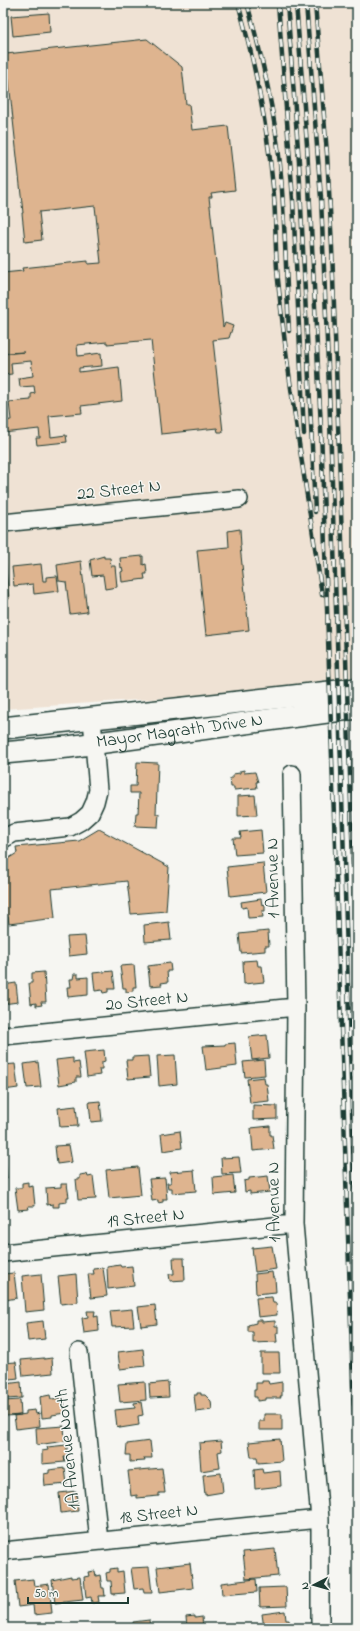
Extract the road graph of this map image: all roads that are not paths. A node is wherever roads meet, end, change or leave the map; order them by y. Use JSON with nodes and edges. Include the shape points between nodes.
{"nodes":[{"id":1,"x":239,"y":499,"type":"dead end"},
{"id":2,"x":3,"y":523,"type":"edge"},
{"id":3,"x":357,"y":689,"type":"edge"},
{"id":4,"x":357,"y":708,"type":"edge"},
{"id":5,"x":92,"y":719,"type":"junction"},
{"id":6,"x":3,"y":728,"type":"edge"},
{"id":7,"x":94,"y":743,"type":"junction"},
{"id":8,"x":3,"y":753,"type":"edge"},
{"id":9,"x":292,"y":774,"type":"dead end"},
{"id":10,"x":3,"y":840,"type":"edge"},
{"id":11,"x":296,"y":1007,"type":"junction"},
{"id":12,"x":3,"y":1036,"type":"edge"},
{"id":13,"x":294,"y":1224,"type":"junction"},
{"id":14,"x":3,"y":1253,"type":"edge"},
{"id":15,"x":79,"y":1352,"type":"dead end"},
{"id":16,"x":320,"y":1519,"type":"junction"},
{"id":17,"x":99,"y":1542,"type":"junction"},
{"id":18,"x":3,"y":1551,"type":"edge"},
{"id":19,"x":320,"y":1628,"type":"edge"}],
"edges":[{"from":1,"to":2,"type":"street","name":"22 Street N"},
{"from":3,"to":5,"type":"main road","name":"Mayor Magrath Drive N"},
{"from":4,"to":7,"type":"main road","name":"Mayor Magrath Drive N"},
{"from":5,"to":6,"type":"main road","name":"Mayor Magrath Drive N"},
{"from":5,"to":7,"type":"street"},
{"from":7,"to":8,"type":"main road","name":"Mayor Magrath Drive N"},
{"from":7,"to":10,"type":"street","via":[[98,790],[90,813],[70,827],[14,833]]},
{"from":9,"to":11,"type":"street","name":"1 Avenue N"},
{"from":11,"to":12,"type":"street","name":"20 Street N"},
{"from":11,"to":13,"type":"street","name":"1 Avenue N"},
{"from":13,"to":14,"type":"street","name":"19 Street N"},
{"from":13,"to":16,"type":"street","name":"1 Avenue N"},
{"from":15,"to":17,"type":"street","name":"1A Avenue North"},
{"from":16,"to":17,"type":"street","name":"18 Street N"},
{"from":16,"to":19,"type":"street","name":"1 Avenue N"},
{"from":17,"to":18,"type":"street","name":"18 Street N"}]}
